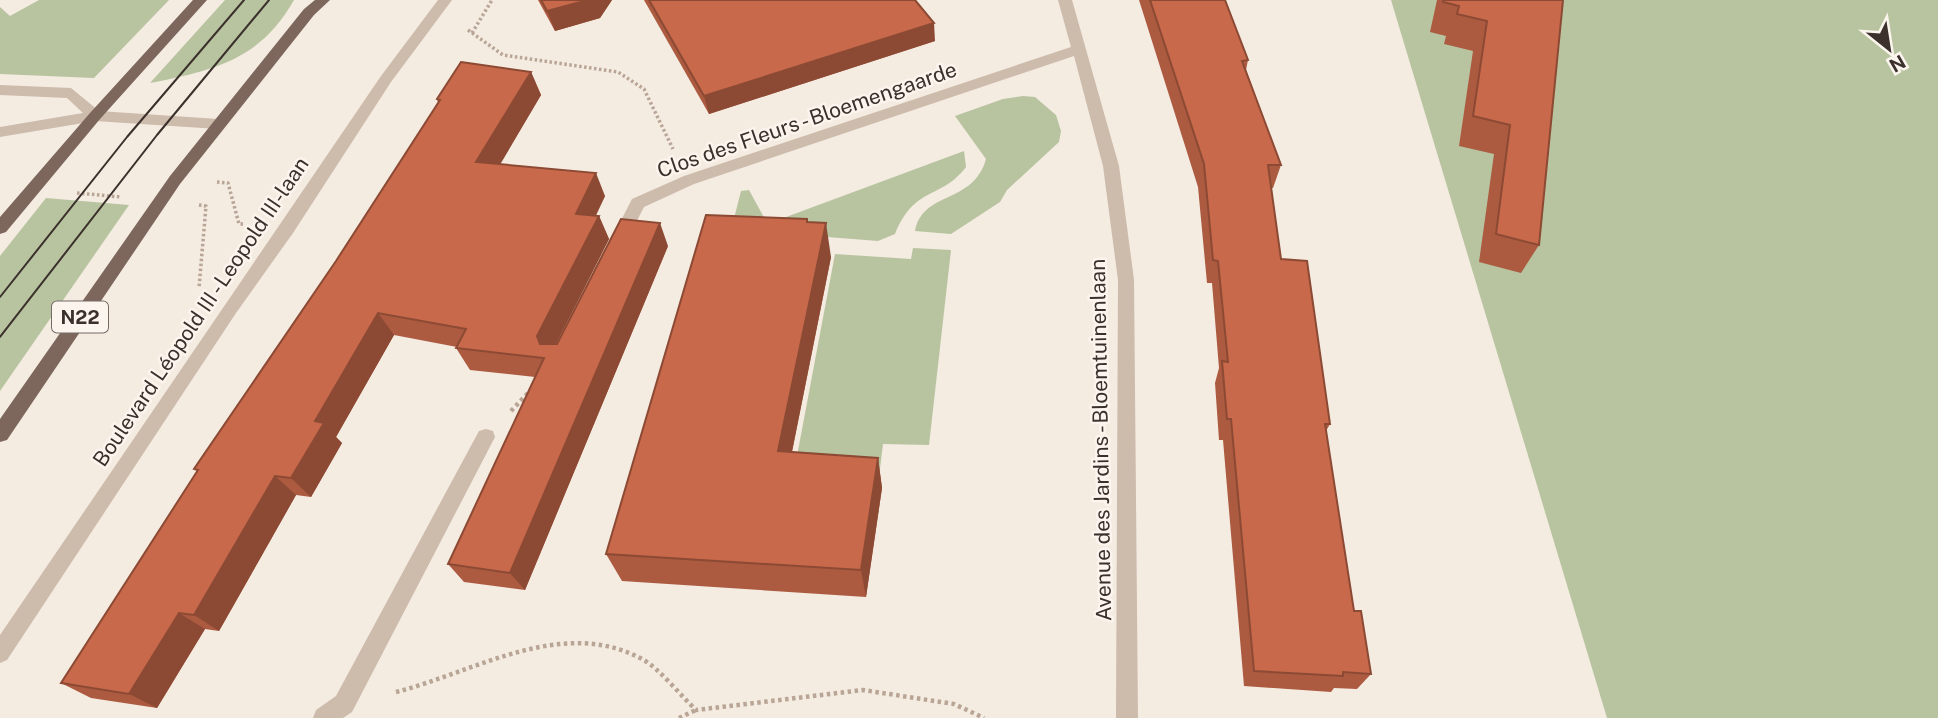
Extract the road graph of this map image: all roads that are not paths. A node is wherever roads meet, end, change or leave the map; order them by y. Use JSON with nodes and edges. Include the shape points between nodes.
{"nodes":[{"id":1,"x":200,"y":0,"type":"edge"},
{"id":2,"x":323,"y":0,"type":"edge"},
{"id":3,"x":1065,"y":0,"type":"edge"},
{"id":4,"x":442,"y":4,"type":"edge"},
{"id":5,"x":312,"y":6,"type":"edge"},
{"id":6,"x":1077,"y":50,"type":"junction"},
{"id":7,"x":0,"y":90,"type":"edge"},
{"id":8,"x":95,"y":116,"type":"junction"},
{"id":9,"x":218,"y":124,"type":"junction"},
{"id":10,"x":0,"y":132,"type":"edge"},
{"id":11,"x":0,"y":228,"type":"edge"},
{"id":12,"x":614,"y":251,"type":"edge"},
{"id":13,"x":0,"y":434,"type":"edge"},
{"id":14,"x":486,"y":437,"type":"road end"},
{"id":15,"x":0,"y":653,"type":"edge"},
{"id":16,"x":324,"y":718,"type":"edge"},
{"id":17,"x":1127,"y":718,"type":"edge"}],
"edges":[{"from":1,"to":8,"type":"main road"},
{"from":2,"to":5,"type":"main road","number":"N22"},
{"from":3,"to":6,"type":"street","name":"Avenue des Jardins - Bloemtuinenlaan"},
{"from":4,"to":15,"type":"street","name":"Boulevard Léopold III - Leopold III-laan","via":[[230,308]]},
{"from":5,"to":9,"type":"main road","number":"N22"},
{"from":6,"to":12,"type":"street","name":"Clos des Fleurs - Bloemengaarde","via":[[689,180],[638,203]]},
{"from":6,"to":17,"type":"street","name":"Avenue des Jardins - Bloemtuinenlaan","via":[[1111,166],[1126,280]]},
{"from":7,"to":8,"type":"street","via":[[71,93]]},
{"from":8,"to":9,"type":"street"},
{"from":8,"to":10,"type":"street"},
{"from":8,"to":11,"type":"main road"},
{"from":9,"to":13,"type":"main road","number":"N22"},
{"from":14,"to":16,"type":"street","via":[[344,704]]}]}
